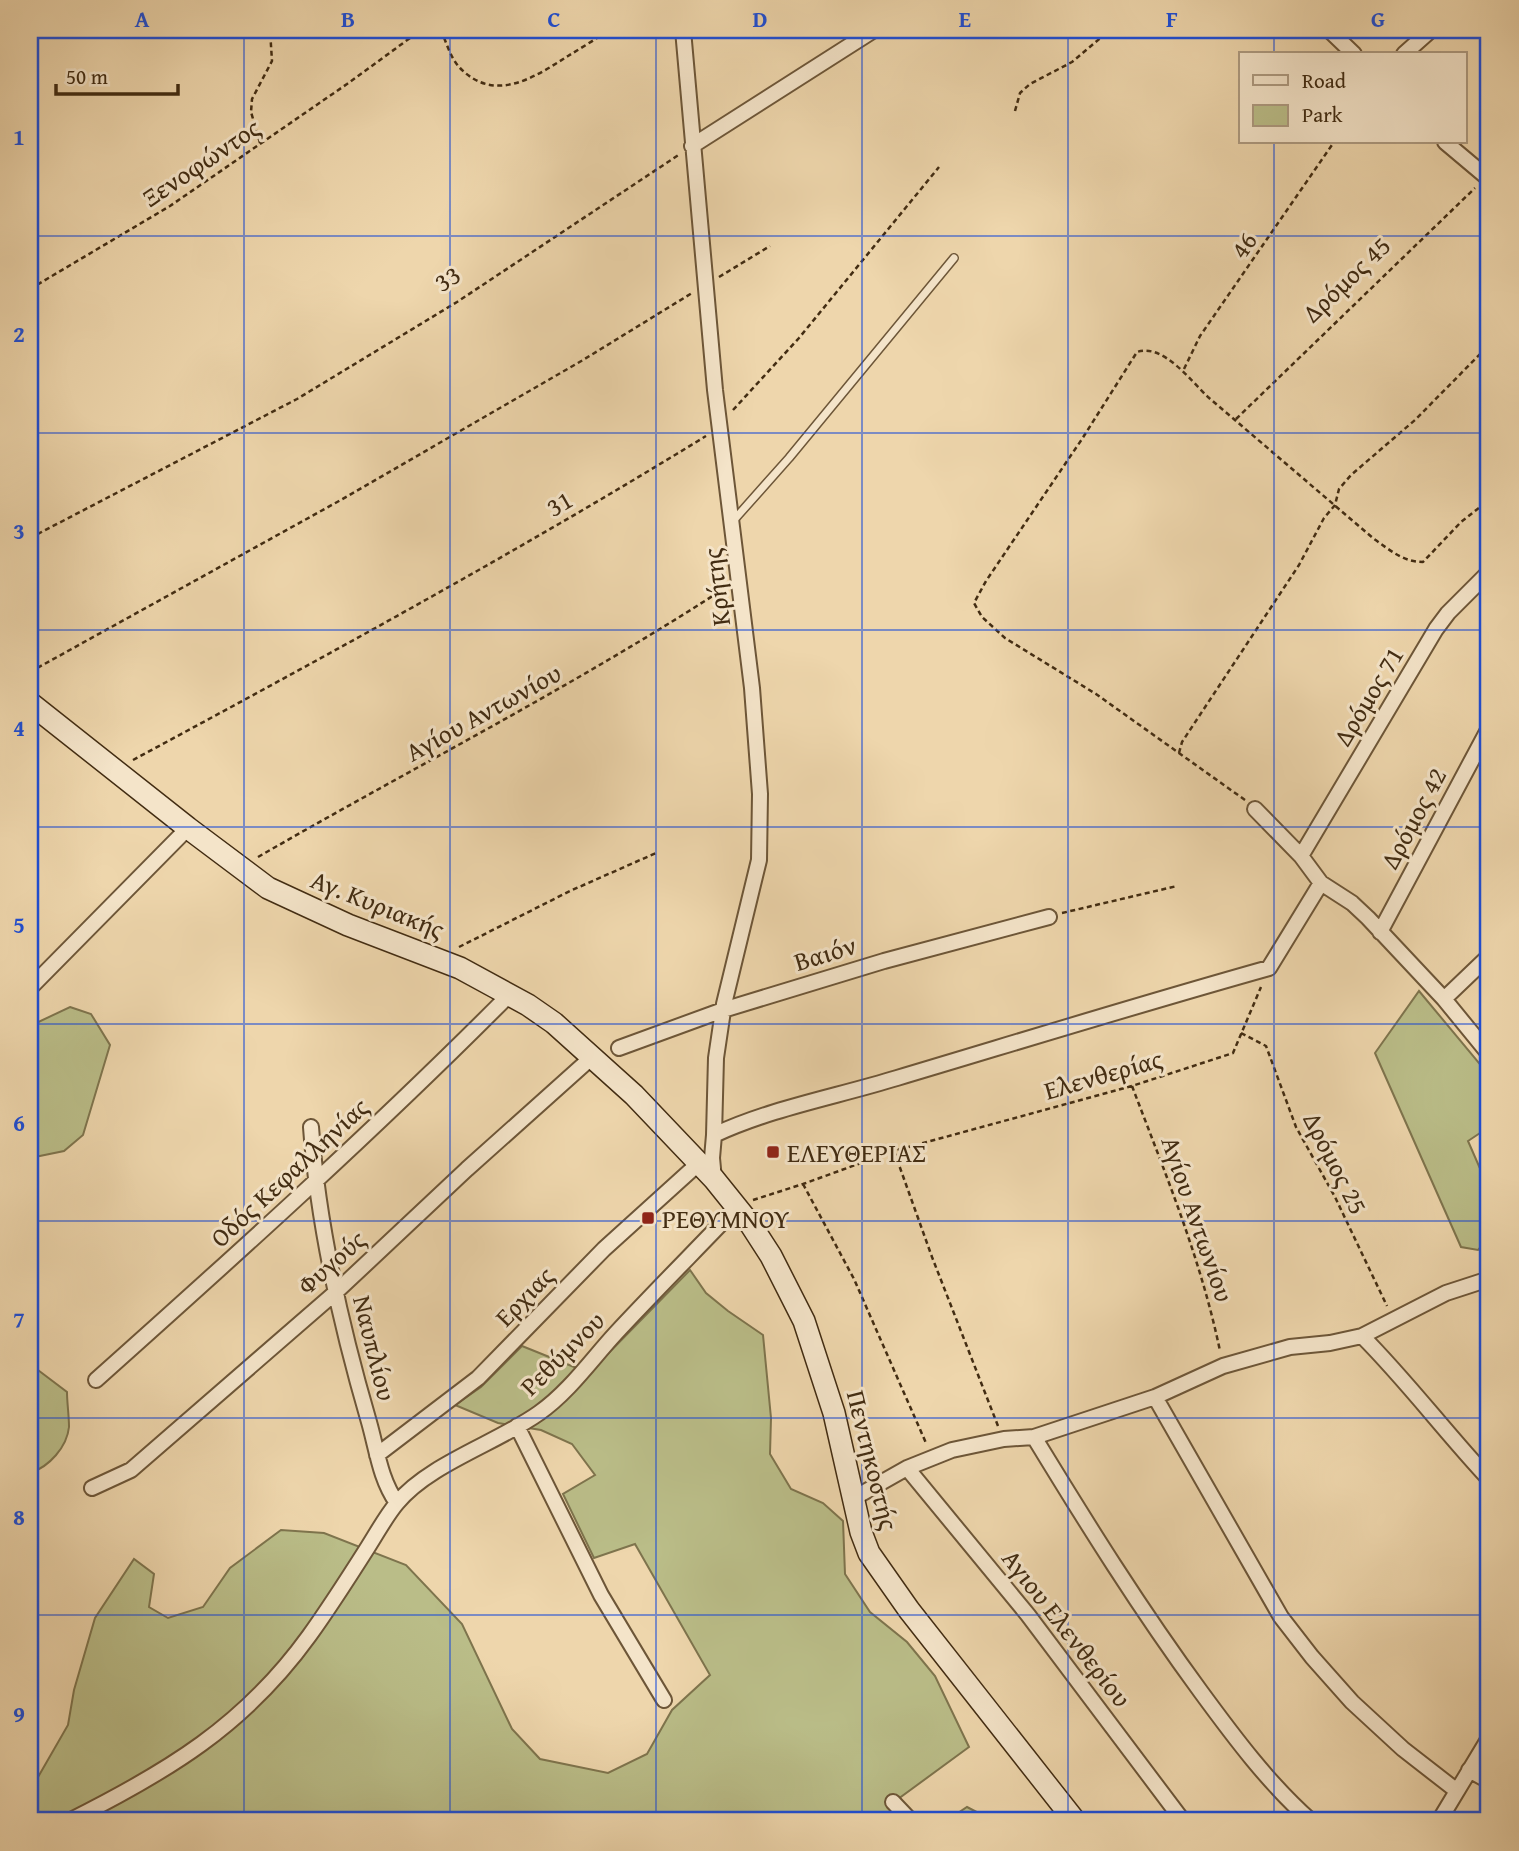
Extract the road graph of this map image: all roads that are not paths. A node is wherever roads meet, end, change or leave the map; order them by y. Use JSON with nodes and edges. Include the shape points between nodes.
{"nodes":[{"id":1,"x":683,"y":30,"type":"edge"},
{"id":2,"x":874,"y":30,"type":"edge"},
{"id":3,"x":1329,"y":30,"type":"edge"},
{"id":4,"x":1431,"y":30,"type":"edge"},
{"id":5,"x":1352,"y":52,"type":"edge"},
{"id":6,"x":1406,"y":52,"type":"edge"},
{"id":7,"x":1447,"y":144,"type":"edge"},
{"id":8,"x":692,"y":146,"type":"junction"},
{"id":9,"x":1488,"y":177,"type":"edge"},
{"id":10,"x":954,"y":258,"type":"dead end"},
{"id":11,"x":733,"y":521,"type":"junction"},
{"id":12,"x":1489,"y":572,"type":"edge"},
{"id":13,"x":30,"y":703,"type":"edge"},
{"id":14,"x":1489,"y":728,"type":"edge"},
{"id":15,"x":1255,"y":809,"type":"road end"},
{"id":16,"x":188,"y":828,"type":"junction"},
{"id":17,"x":1301,"y":856,"type":"junction"},
{"id":18,"x":1321,"y":883,"type":"junction"},
{"id":19,"x":1049,"y":917,"type":"road end"},
{"id":20,"x":1380,"y":932,"type":"junction"},
{"id":21,"x":1489,"y":956,"type":"edge"},
{"id":22,"x":30,"y":988,"type":"edge"},
{"id":23,"x":510,"y":994,"type":"junction"},
{"id":24,"x":1444,"y":999,"type":"junction"},
{"id":25,"x":723,"y":1010,"type":"junction"},
{"id":26,"x":619,"y":1048,"type":"dead end"},
{"id":27,"x":1489,"y":1054,"type":"edge"},
{"id":28,"x":591,"y":1058,"type":"junction"},
{"id":29,"x":311,"y":1127,"type":"dead end"},
{"id":30,"x":714,"y":1135,"type":"junction"},
{"id":31,"x":699,"y":1163,"type":"junction"},
{"id":32,"x":715,"y":1179,"type":"junction"},
{"id":33,"x":315,"y":1184,"type":"junction"},
{"id":34,"x":737,"y":1207,"type":"junction"},
{"id":35,"x":1489,"y":1279,"type":"edge"},
{"id":36,"x":336,"y":1292,"type":"junction"},
{"id":37,"x":1362,"y":1336,"type":"junction"},
{"id":38,"x":96,"y":1380,"type":"dead end"},
{"id":39,"x":1155,"y":1397,"type":"junction"},
{"id":40,"x":517,"y":1426,"type":"junction"},
{"id":41,"x":1034,"y":1437,"type":"junction"},
{"id":42,"x":377,"y":1455,"type":"junction"},
{"id":43,"x":907,"y":1468,"type":"junction"},
{"id":44,"x":1489,"y":1479,"type":"edge"},
{"id":45,"x":92,"y":1488,"type":"dead end"},
{"id":46,"x":854,"y":1498,"type":"junction"},
{"id":47,"x":397,"y":1503,"type":"junction"},
{"id":48,"x":664,"y":1700,"type":"dead end"},
{"id":49,"x":1489,"y":1738,"type":"edge"},
{"id":50,"x":1469,"y":1770,"type":"junction"},
{"id":51,"x":1489,"y":1780,"type":"edge"},
{"id":52,"x":1457,"y":1791,"type":"junction"},
{"id":53,"x":893,"y":1802,"type":"dead end"},
{"id":54,"x":69,"y":1821,"type":"edge"},
{"id":55,"x":911,"y":1821,"type":"edge"},
{"id":56,"x":1075,"y":1821,"type":"edge"},
{"id":57,"x":1183,"y":1821,"type":"edge"},
{"id":58,"x":1311,"y":1821,"type":"edge"},
{"id":59,"x":1439,"y":1821,"type":"edge"}],
"edges":[{"from":1,"to":8,"type":"street","name":"Κρήτης"},
{"from":2,"to":8,"type":"street"},
{"from":3,"to":5,"type":"street"},
{"from":4,"to":6,"type":"street"},
{"from":7,"to":9,"type":"street"},
{"from":8,"to":11,"type":"street","name":"Κρήτης"},
{"from":10,"to":11,"type":"lane"},
{"from":11,"to":25,"type":"street","name":"Κρήτης","via":[[752,688],[759,860]]},
{"from":12,"to":17,"type":"street","name":"Δρόμος 71","via":[[1436,629]]},
{"from":13,"to":16,"type":"street","name":"Αγ. Κυριακής"},
{"from":14,"to":20,"type":"street","name":"Δρόμος 42"},
{"from":15,"to":17,"type":"street"},
{"from":16,"to":22,"type":"street"},
{"from":16,"to":23,"type":"street","name":"Αγ. Κυριακής","via":[[268,888],[300,905],[444,961]]},
{"from":17,"to":18,"type":"street"},
{"from":18,"to":20,"type":"street","via":[[1352,903]]},
{"from":18,"to":30,"type":"street","via":[[1269,968],[749,1119]]},
{"from":19,"to":25,"type":"street","name":"Βαιόν"},
{"from":20,"to":24,"type":"street"},
{"from":21,"to":24,"type":"street"},
{"from":23,"to":28,"type":"street","name":"Αγ. Κυριακής","via":[[554,1023]]},
{"from":23,"to":33,"type":"street","name":"Οδός Κεφαλληνίας"},
{"from":24,"to":27,"type":"street"},
{"from":25,"to":26,"type":"street","name":"Βαιόν"},
{"from":25,"to":30,"type":"street","name":"Κρήτης","via":[[716,1058]]},
{"from":28,"to":31,"type":"street","name":"Αγ. Κυριακής"},
{"from":28,"to":36,"type":"street","name":"Φυγούς"},
{"from":29,"to":33,"type":"street","name":"Ναυπλίου"},
{"from":30,"to":32,"type":"street","name":"Κρήτης"},
{"from":31,"to":32,"type":"street","name":"Πεντηκοστής"},
{"from":31,"to":42,"type":"street","name":"Ερχιας","via":[[604,1249],[478,1378]]},
{"from":32,"to":34,"type":"street","name":"Πεντηκοστής"},
{"from":33,"to":36,"type":"street","name":"Ναυπλίου"},
{"from":33,"to":38,"type":"street","name":"Οδός Κεφαλληνίας"},
{"from":34,"to":40,"type":"street","name":"Ρεθύμνου","via":[[560,1395]]},
{"from":34,"to":46,"type":"street","name":"Πεντηκοστής","via":[[771,1256],[804,1321],[834,1413]]},
{"from":35,"to":37,"type":"street","via":[[1446,1293]]},
{"from":36,"to":42,"type":"street","name":"Ναυπλίου"},
{"from":36,"to":45,"type":"street","name":"Φυγούς","via":[[131,1470]]},
{"from":37,"to":39,"type":"street","via":[[1290,1347],[1223,1366]]},
{"from":37,"to":44,"type":"street"},
{"from":39,"to":41,"type":"street"},
{"from":39,"to":52,"type":"street","via":[[1288,1627],[1352,1702]]},
{"from":40,"to":47,"type":"street","name":"Ρεθύμνου","via":[[417,1484]]},
{"from":40,"to":48,"type":"street","via":[[601,1595]]},
{"from":41,"to":43,"type":"street","via":[[952,1450]]},
{"from":41,"to":58,"type":"street","via":[[1108,1560],[1170,1649],[1228,1729]]},
{"from":42,"to":47,"type":"street","name":"Ναυπλίου"},
{"from":43,"to":46,"type":"street"},
{"from":43,"to":57,"type":"street","name":"Αγιου Ελενθερίου","via":[[1028,1615]]},
{"from":46,"to":56,"type":"street","name":"Πεντηκοστής","via":[[861,1532],[877,1566]]},
{"from":47,"to":54,"type":"street","name":"Ρεθύμνου","via":[[309,1637],[249,1706],[184,1758]]},
{"from":49,"to":50,"type":"street"},
{"from":50,"to":51,"type":"street"},
{"from":50,"to":52,"type":"street"},
{"from":52,"to":59,"type":"street"},
{"from":53,"to":55,"type":"street"}]}
